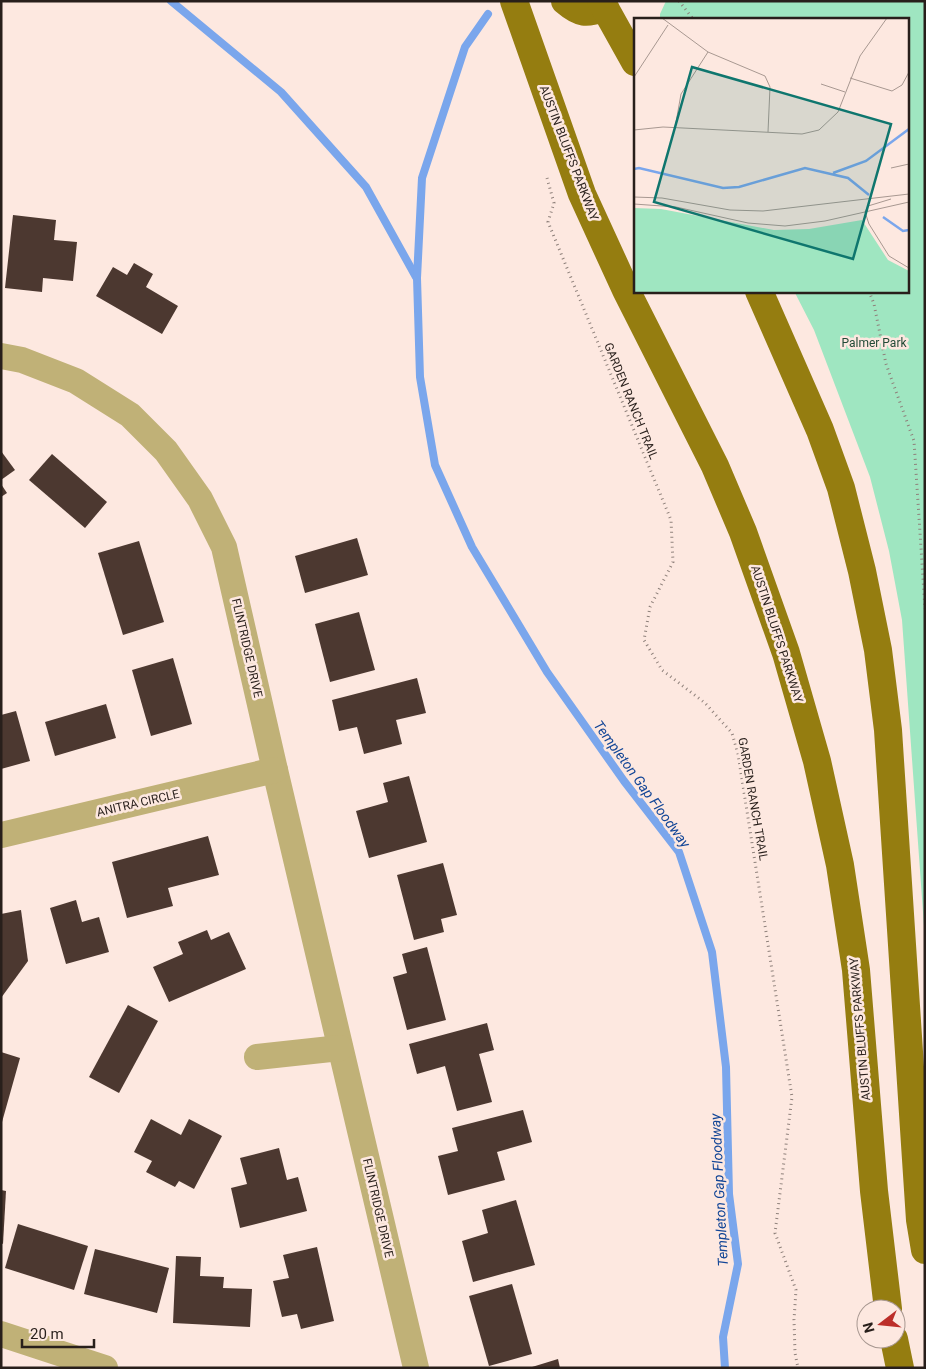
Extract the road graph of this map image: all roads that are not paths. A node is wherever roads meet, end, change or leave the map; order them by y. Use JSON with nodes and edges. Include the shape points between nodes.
{"nodes":[{"id":1,"x":514,"y":1,"type":"edge"},
{"id":2,"x":565,"y":1,"type":"edge"},
{"id":3,"x":607,"y":4,"type":"edge"},
{"id":4,"x":634,"y":60,"type":"edge"},
{"id":5,"x":758,"y":292,"type":"edge"},
{"id":6,"x":1,"y":356,"type":"edge"},
{"id":7,"x":275,"y":770,"type":"junction"},
{"id":8,"x":1,"y":835,"type":"edge"},
{"id":9,"x":340,"y":1048,"type":"junction"},
{"id":10,"x":257,"y":1057,"type":"dead end"},
{"id":11,"x":925,"y":1250,"type":"edge"},
{"id":12,"x":887,"y":1299,"type":"edge"},
{"id":13,"x":1,"y":1334,"type":"edge"},
{"id":14,"x":896,"y":1349,"type":"edge"},
{"id":15,"x":105,"y":1368,"type":"edge"},
{"id":16,"x":416,"y":1368,"type":"edge"},
{"id":17,"x":900,"y":1368,"type":"edge"}],
"edges":[{"from":1,"to":12,"type":"main road","name":"AUSTIN BLUFFS PARKWAY","via":[[582,194],[626,290],[715,466],[743,532],[786,653],[812,743],[840,866],[856,970],[874,1191]]},
{"from":2,"to":3,"type":"main road","via":[[575,10],[590,12]]},
{"from":3,"to":4,"type":"main road"},
{"from":5,"to":11,"type":"main road","via":[[820,430],[841,488],[878,650],[888,730],[920,1220]]},
{"from":6,"to":7,"type":"street","name":"FLINTRIDGE DRIVE","via":[[22,360],[76,381],[130,415],[166,452],[200,499],[224,547]]},
{"from":7,"to":8,"type":"street","name":"ANITRA CIRCLE"},
{"from":7,"to":9,"type":"street","name":"FLINTRIDGE DRIVE"},
{"from":9,"to":10,"type":"street"},
{"from":9,"to":16,"type":"street","name":"FLINTRIDGE DRIVE"},
{"from":13,"to":15,"type":"street"},
{"from":14,"to":17,"type":"main road"}]}
